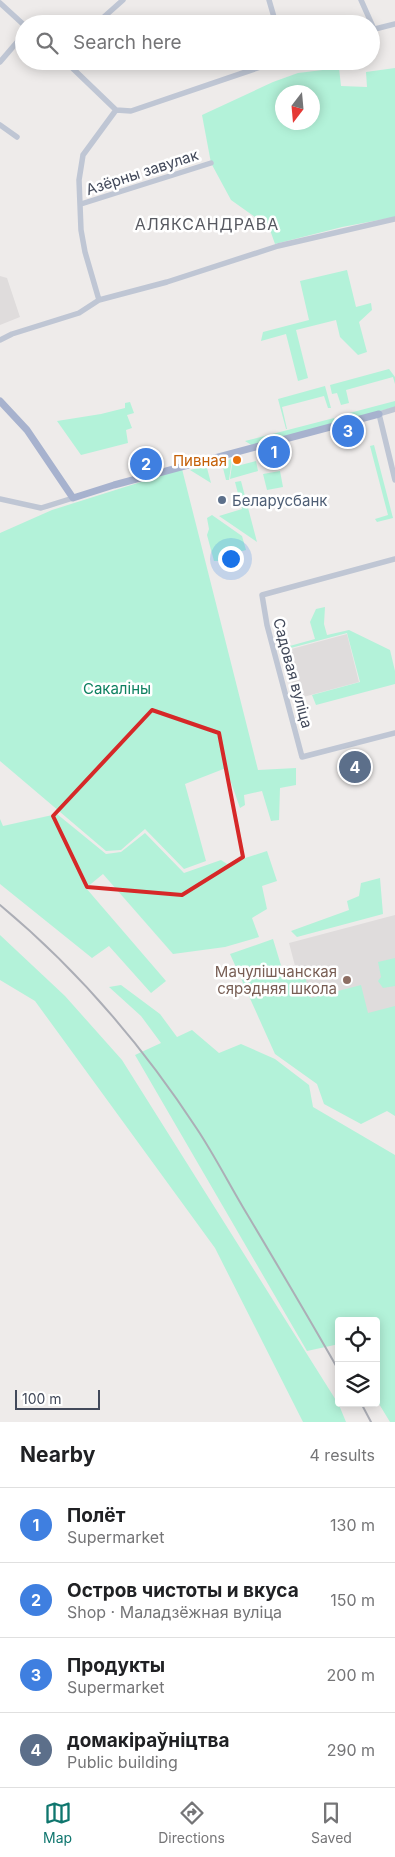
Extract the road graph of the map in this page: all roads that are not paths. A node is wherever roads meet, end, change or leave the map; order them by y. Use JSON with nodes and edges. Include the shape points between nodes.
{"nodes":[{"id":1,"x":123,"y":0,"type":"edge"},
{"id":2,"x":269,"y":0,"type":"edge"},
{"id":3,"x":361,"y":0,"type":"edge"},
{"id":4,"x":0,"y":3,"type":"edge"},
{"id":5,"x":106,"y":15,"type":"edge"},
{"id":6,"x":273,"y":15,"type":"edge"},
{"id":7,"x":367,"y":15,"type":"edge"},
{"id":8,"x":15,"y":17,"type":"edge"},
{"id":9,"x":395,"y":24,"type":"edge"},
{"id":10,"x":380,"y":28,"type":"edge"},
{"id":11,"x":15,"y":44,"type":"edge"},
{"id":12,"x":0,"y":62,"type":"edge"},
{"id":13,"x":74,"y":70,"type":"edge"},
{"id":14,"x":252,"y":70,"type":"edge"},
{"id":15,"x":116,"y":110,"type":"junction"},
{"id":16,"x":0,"y":124,"type":"edge"},
{"id":17,"x":17,"y":137,"type":"dead end"},
{"id":18,"x":211,"y":163,"type":"dead end"},
{"id":19,"x":81,"y":204,"type":"junction"},
{"id":20,"x":395,"y":219,"type":"edge"},
{"id":21,"x":99,"y":300,"type":"junction"},
{"id":22,"x":0,"y":340,"type":"edge"},
{"id":23,"x":0,"y":402,"type":"edge"},
{"id":24,"x":395,"y":409,"type":"edge"},
{"id":25,"x":379,"y":414,"type":"junction"},
{"id":26,"x":395,"y":480,"type":"edge"},
{"id":27,"x":73,"y":498,"type":"junction"},
{"id":28,"x":0,"y":500,"type":"edge"},
{"id":29,"x":395,"y":559,"type":"edge"},
{"id":30,"x":395,"y":734,"type":"edge"}],
"edges":[{"from":1,"to":5,"type":"street"},
{"from":2,"to":6,"type":"street"},
{"from":3,"to":7,"type":"street"},
{"from":4,"to":8,"type":"street"},
{"from":9,"to":10,"type":"street"},
{"from":11,"to":12,"type":"street"},
{"from":13,"to":15,"type":"street"},
{"from":14,"to":15,"type":"street","via":[[131,111]]},
{"from":15,"to":19,"type":"street","via":[[83,155],[79,180]]},
{"from":16,"to":17,"type":"street"},
{"from":18,"to":19,"type":"street","name":"Азёрны завулак"},
{"from":19,"to":21,"type":"street","via":[[84,252]]},
{"from":20,"to":21,"type":"street","via":[[278,246]]},
{"from":21,"to":22,"type":"street","via":[[79,313]]},
{"from":23,"to":27,"type":"main road","via":[[27,430]]},
{"from":24,"to":25,"type":"street"},
{"from":25,"to":26,"type":"street"},
{"from":25,"to":27,"type":"main road"},
{"from":27,"to":28,"type":"street","via":[[41,508]]},
{"from":29,"to":30,"type":"street","name":"Садовая вуліца","via":[[262,595],[302,756]]}]}
